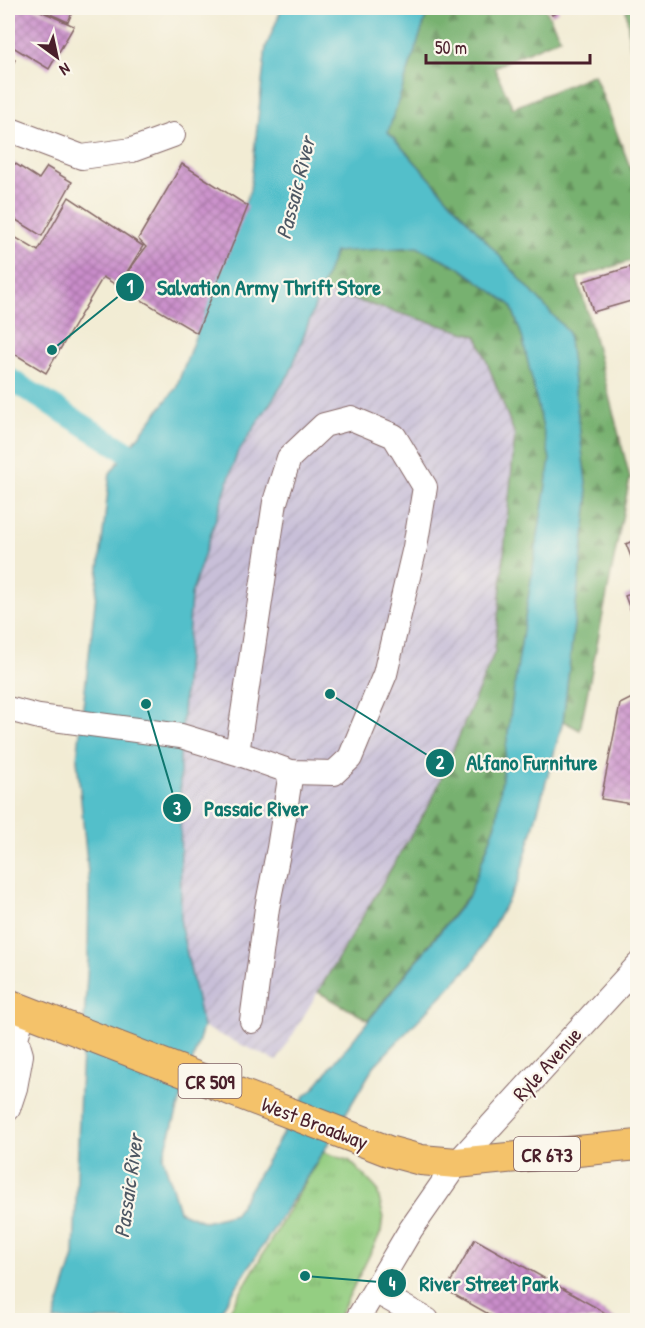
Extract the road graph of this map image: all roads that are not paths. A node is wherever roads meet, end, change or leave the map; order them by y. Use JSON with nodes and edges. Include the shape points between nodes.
{"nodes":[{"id":1,"x":8,"y":129,"type":"edge"},
{"id":2,"x":172,"y":135,"type":"dead end"},
{"id":3,"x":8,"y":709,"type":"edge"},
{"id":4,"x":237,"y":753,"type":"junction"},
{"id":5,"x":291,"y":772,"type":"junction"},
{"id":6,"x":638,"y":965,"type":"edge"},
{"id":7,"x":16,"y":1007,"type":"edge"},
{"id":8,"x":252,"y":1021,"type":"dead end"},
{"id":9,"x":12,"y":1075,"type":"edge"},
{"id":10,"x":8,"y":1109,"type":"edge"},
{"id":11,"x":638,"y":1145,"type":"edge"},
{"id":12,"x":457,"y":1163,"type":"junction"},
{"id":13,"x":375,"y":1291,"type":"junction"},
{"id":14,"x":357,"y":1320,"type":"edge"},
{"id":15,"x":427,"y":1320,"type":"edge"}],
"edges":[{"from":1,"to":2,"type":"street","via":[[82,157],[132,150]]},
{"from":3,"to":4,"type":"street","via":[[80,724],[181,736]]},
{"from":4,"to":5,"type":"street"},
{"from":4,"to":5,"type":"street","via":[[275,502],[289,458],[324,425],[351,418],[394,436],[425,487],[416,547],[385,675],[350,758],[334,773]]},
{"from":5,"to":8,"type":"street"},
{"from":6,"to":12,"type":"street","name":"Ryle Avenue"},
{"from":7,"to":9,"type":"street","via":[[16,1038],[21,1055]]},
{"from":7,"to":12,"type":"main road","name":"West Broadway","number":"CR 509","via":[[388,1151],[421,1160]]},
{"from":9,"to":10,"type":"street","via":[[15,1088]]},
{"from":11,"to":12,"type":"main road","name":"West Broadway","number":"CR 673"},
{"from":12,"to":13,"type":"street","name":"Ryle Avenue","via":[[411,1229]]},
{"from":13,"to":14,"type":"street","name":"Ryle Avenue"},
{"from":13,"to":15,"type":"street"}]}
